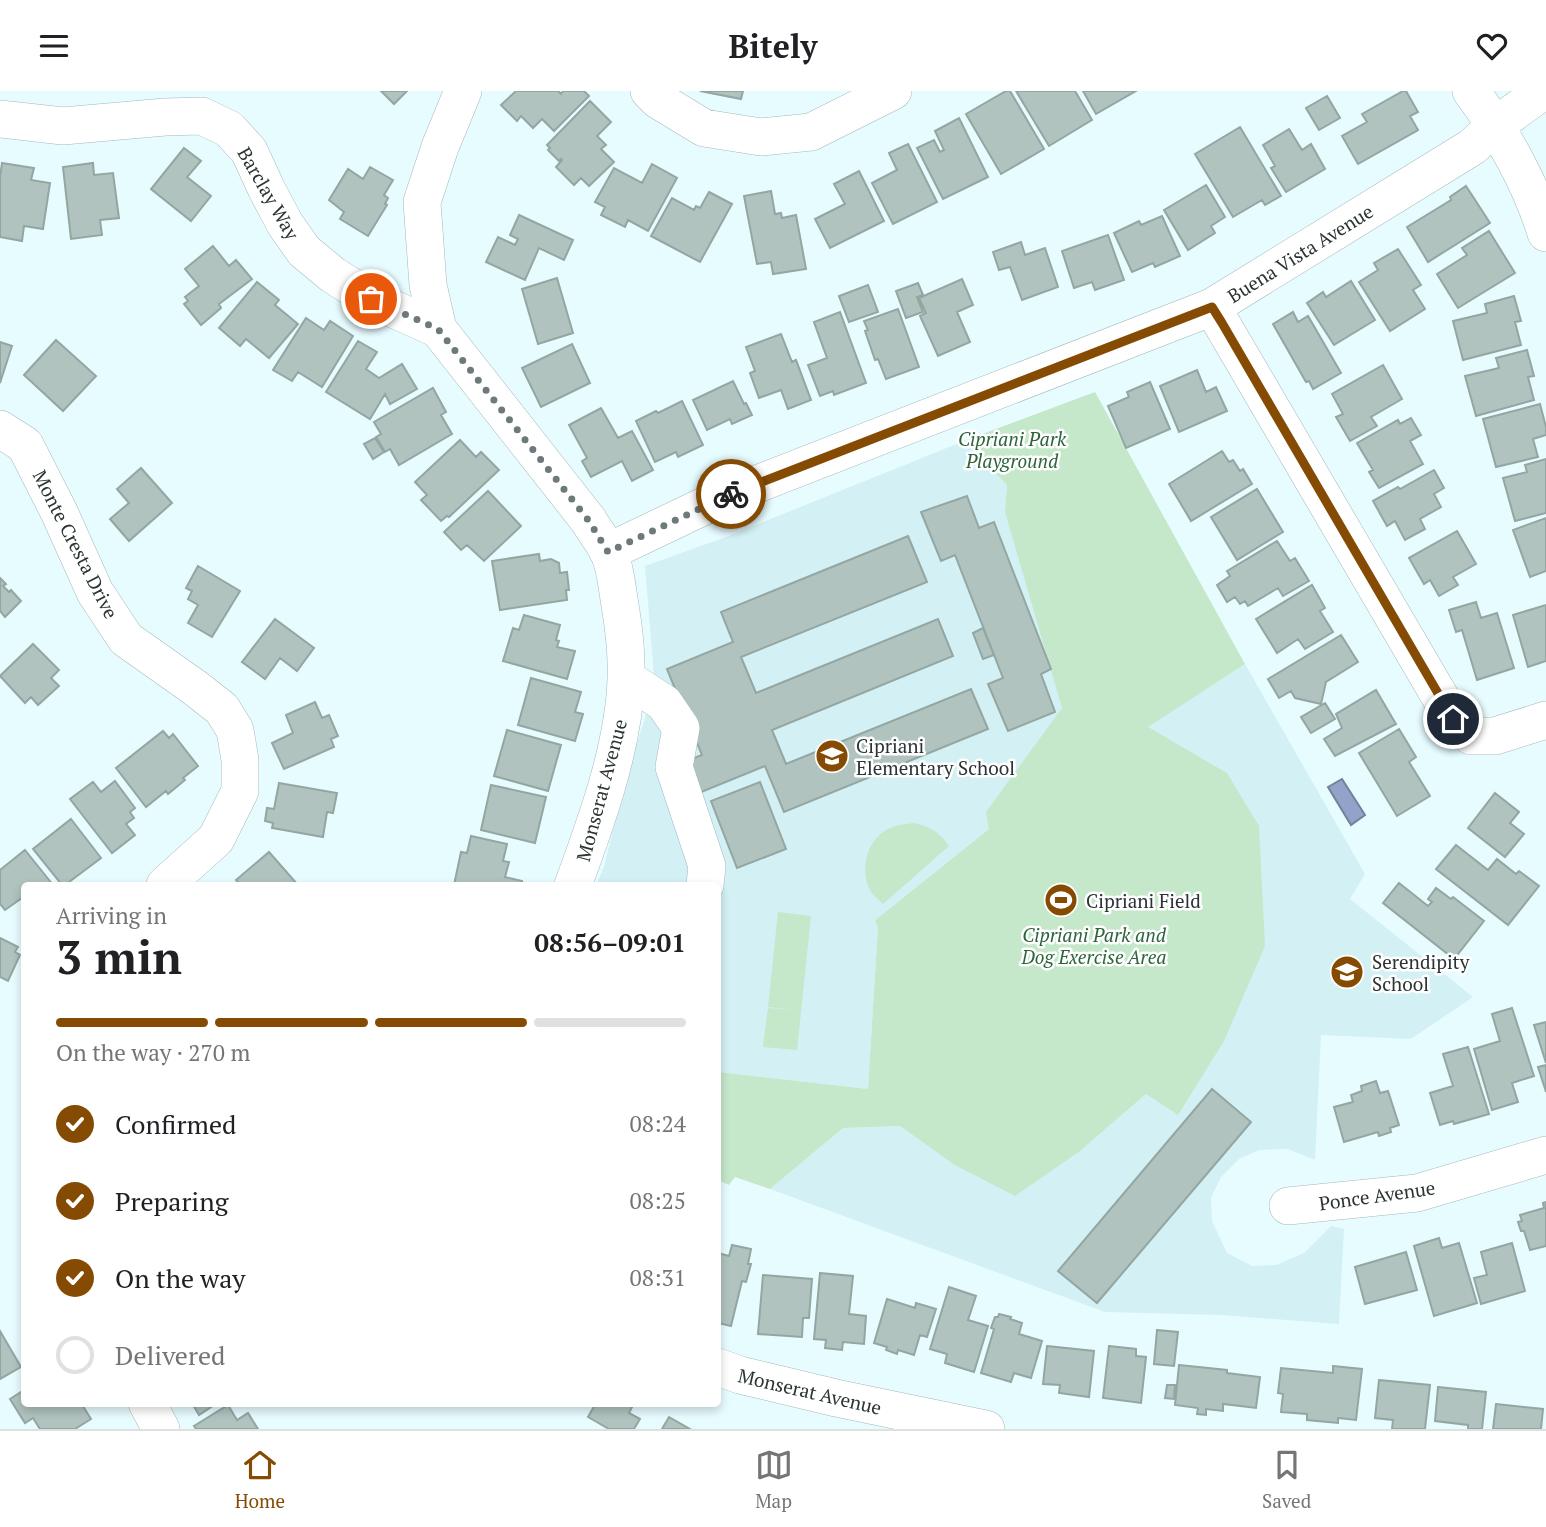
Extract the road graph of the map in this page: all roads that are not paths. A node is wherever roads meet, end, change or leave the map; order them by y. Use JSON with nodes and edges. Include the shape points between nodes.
{"nodes":[{"id":1,"x":463,"y":91,"type":"edge"},
{"id":2,"x":649,"y":91,"type":"edge"},
{"id":3,"x":893,"y":91,"type":"edge"},
{"id":4,"x":1471,"y":91,"type":"edge"},
{"id":5,"x":1542,"y":91,"type":"edge"},
{"id":6,"x":0,"y":119,"type":"edge"},
{"id":7,"x":1494,"y":126,"type":"junction"},
{"id":8,"x":1546,"y":233,"type":"edge"},
{"id":9,"x":1212,"y":307,"type":"junction"},
{"id":10,"x":438,"y":329,"type":"junction"},
{"id":11,"x":8,"y":445,"type":"edge"},
{"id":12,"x":608,"y":552,"type":"junction"},
{"id":13,"x":626,"y":678,"type":"junction"},
{"id":14,"x":1546,"y":720,"type":"edge"},
{"id":15,"x":168,"y":882,"type":"edge"},
{"id":16,"x":574,"y":882,"type":"edge"},
{"id":17,"x":705,"y":882,"type":"edge"},
{"id":18,"x":1546,"y":1156,"type":"edge"},
{"id":19,"x":1288,"y":1206,"type":"dead end"},
{"id":20,"x":721,"y":1368,"type":"edge"},
{"id":21,"x":149,"y":1407,"type":"edge"},
{"id":22,"x":161,"y":1429,"type":"edge"},
{"id":23,"x":986,"y":1429,"type":"edge"}],
"edges":[{"from":1,"to":10,"type":"street","name":"Monserat Avenue","via":[[422,202],[428,285]]},
{"from":2,"to":3,"type":"street","via":[[704,128],[761,138],[811,132]]},
{"from":4,"to":7,"type":"street"},
{"from":5,"to":7,"type":"street","name":"Buena Vista Avenue"},
{"from":6,"to":10,"type":"street","name":"Barclay Way","via":[[63,126],[202,116],[229,129],[249,151],[265,188],[304,251],[371,299]]},
{"from":7,"to":8,"type":"street","via":[[1521,172]]},
{"from":7,"to":9,"type":"street","name":"Buena Vista Avenue","via":[[1472,147]]},
{"from":9,"to":12,"type":"street","name":"Buena Vista Avenue","via":[[721,498]]},
{"from":9,"to":14,"type":"street","via":[[1453,719],[1471,736],[1495,736]]},
{"from":10,"to":12,"type":"street","name":"Monserat Avenue","via":[[589,521]]},
{"from":11,"to":15,"type":"street","name":"Monte Cresta Drive","via":[[59,512],[95,592],[126,639],[222,709],[235,730],[240,791],[216,839]]},
{"from":12,"to":13,"type":"street","name":"Monserat Avenue","via":[[623,624]]},
{"from":13,"to":16,"type":"street","name":"Monserat Avenue","via":[[610,770]]},
{"from":13,"to":17,"type":"street","via":[[664,703],[681,728],[674,767],[707,866]]},
{"from":18,"to":19,"type":"street","name":"Ponce Avenue","via":[[1417,1193]]},
{"from":20,"to":23,"type":"street","name":"Monserat Avenue"},
{"from":21,"to":22,"type":"street"}]}
